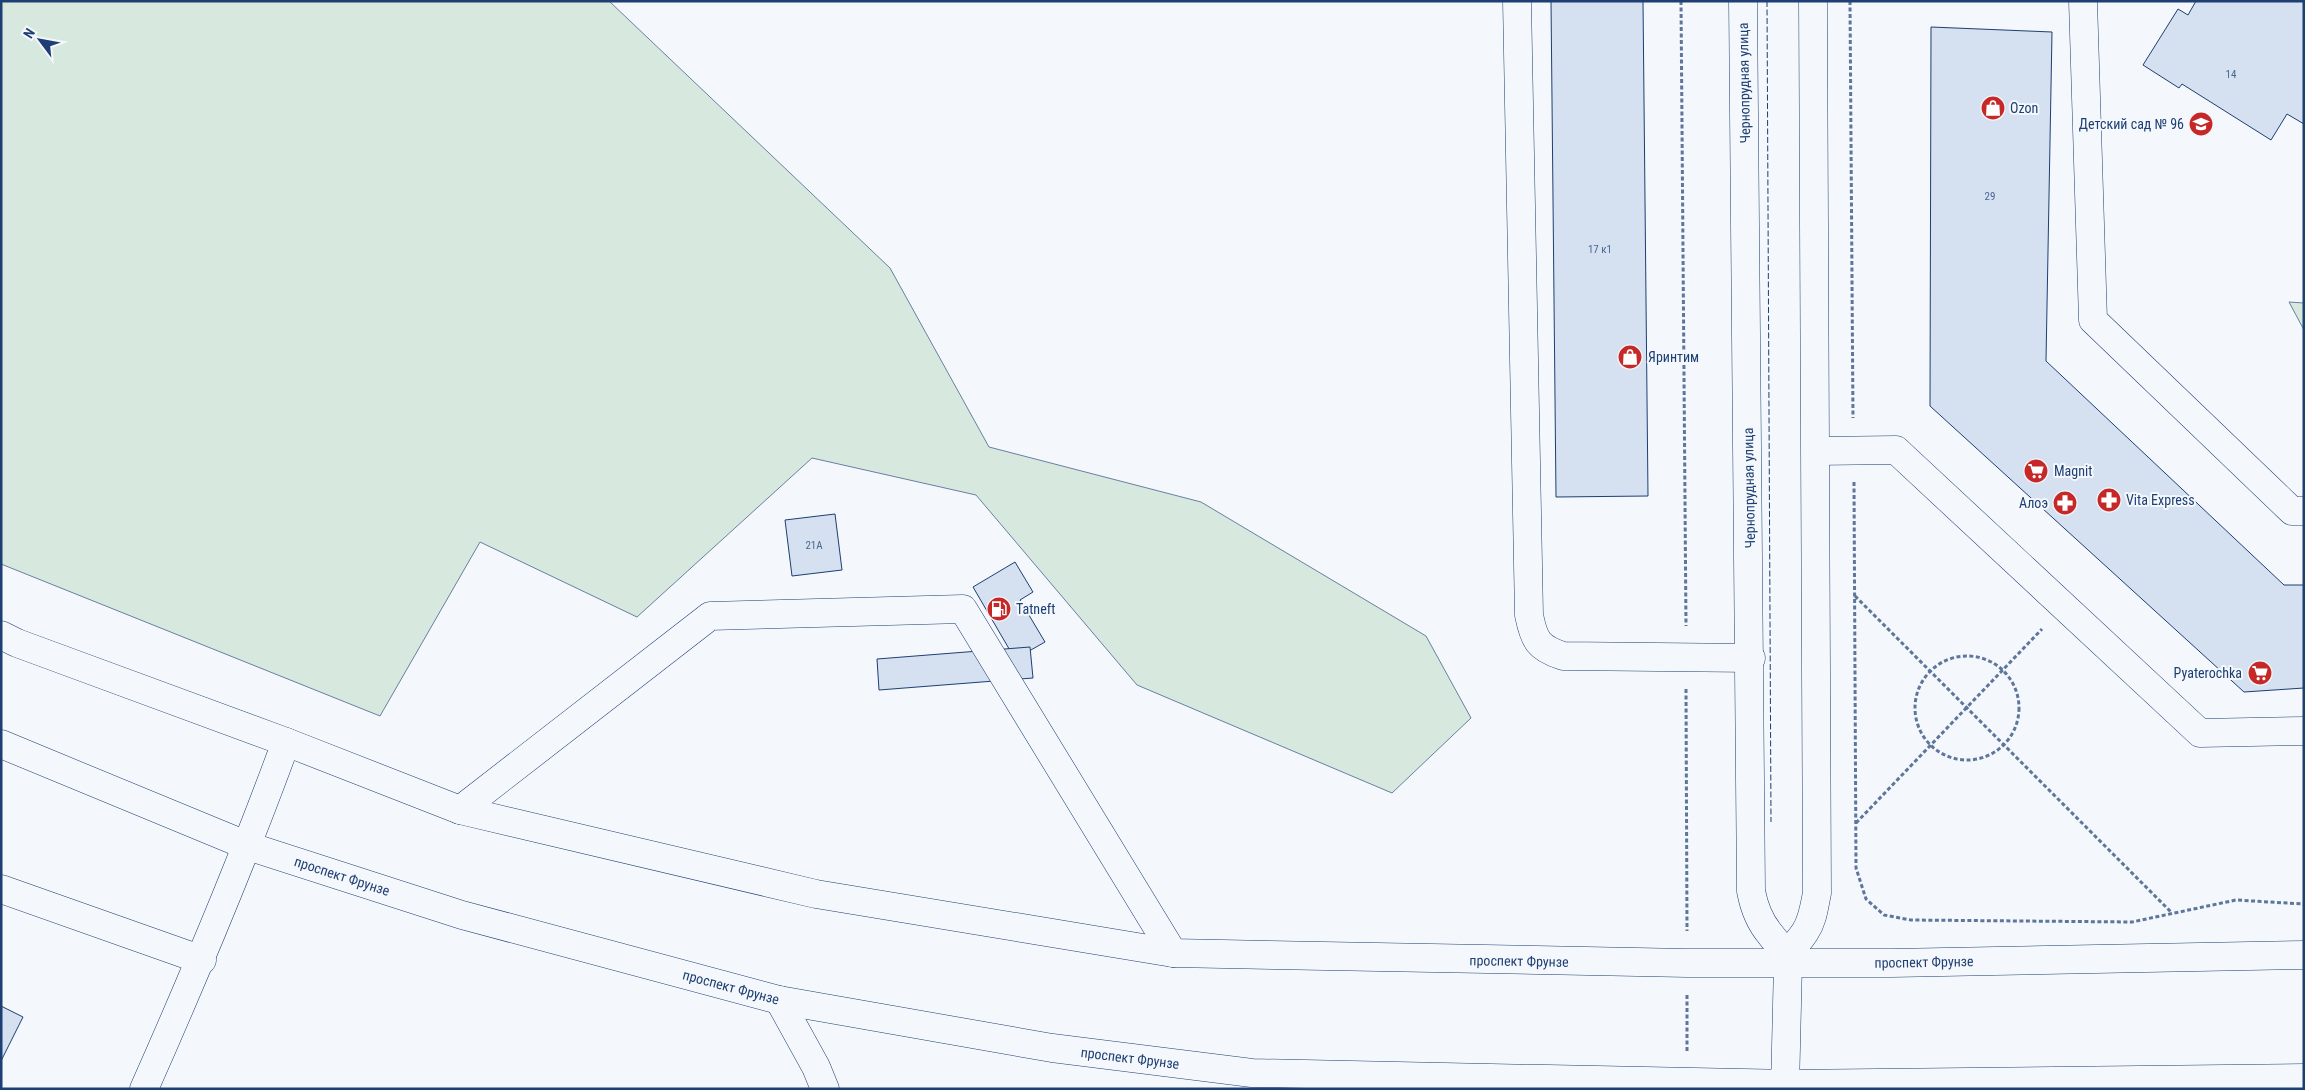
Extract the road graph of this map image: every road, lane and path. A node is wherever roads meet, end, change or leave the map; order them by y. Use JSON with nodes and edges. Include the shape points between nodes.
{"nodes":[{"id":1,"x":1517,"y":1,"type":"edge"},
{"id":2,"x":1681,"y":1,"type":"edge"},
{"id":3,"x":1743,"y":1,"type":"edge"},
{"id":4,"x":1813,"y":1,"type":"edge"},
{"id":5,"x":1850,"y":1,"type":"edge"},
{"id":6,"x":2084,"y":1,"type":"edge"},
{"id":7,"x":1854,"y":450,"type":"junction"},
{"id":8,"x":1816,"y":451,"type":"junction"},
{"id":9,"x":2304,"y":511,"type":"edge"},
{"id":10,"x":1855,"y":595,"type":"junction"},
{"id":11,"x":2064,"y":606,"type":"junction"},
{"id":12,"x":1,"y":635,"type":"edge"},
{"id":13,"x":1686,"y":658,"type":"junction"},
{"id":14,"x":1751,"y":658,"type":"junction"},
{"id":15,"x":2002,"y":670,"type":"junction"},
{"id":16,"x":1931,"y":671,"type":"junction"},
{"id":17,"x":1967,"y":708,"type":"junction"},
{"id":18,"x":2304,"y":731,"type":"edge"},
{"id":19,"x":286,"y":742,"type":"junction"},
{"id":20,"x":1,"y":744,"type":"edge"},
{"id":21,"x":2004,"y":744,"type":"junction"},
{"id":22,"x":1930,"y":746,"type":"junction"},
{"id":23,"x":460,"y":810,"type":"junction"},
{"id":24,"x":1856,"y":823,"type":"junction"},
{"id":25,"x":248,"y":846,"type":"junction"},
{"id":26,"x":1,"y":889,"type":"edge"},
{"id":27,"x":2304,"y":904,"type":"edge"},
{"id":28,"x":2173,"y":913,"type":"junction"},
{"id":29,"x":1173,"y":953,"type":"junction"},
{"id":30,"x":2304,"y":955,"type":"edge"},
{"id":31,"x":202,"y":960,"type":"junction"},
{"id":32,"x":1788,"y":963,"type":"junction"},
{"id":33,"x":1687,"y":964,"type":"junction"},
{"id":34,"x":778,"y":1000,"type":"junction"},
{"id":35,"x":2304,"y":1078,"type":"edge"},
{"id":36,"x":1246,"y":1081,"type":"edge"},
{"id":37,"x":1686,"y":1083,"type":"junction"},
{"id":38,"x":1786,"y":1086,"type":"edge"},
{"id":39,"x":144,"y":1089,"type":"edge"},
{"id":40,"x":824,"y":1089,"type":"edge"}],
"edges":[{"from":1,"to":13,"type":"main road","via":[[1529,615],[1532,630],[1544,648],[1563,656]]},
{"from":2,"to":13,"type":"path"},
{"from":3,"to":14,"type":"main road","name":"Чернопрудная улица"},
{"from":4,"to":8,"type":"main road","name":"Чернопрудная улица"},
{"from":5,"to":7,"type":"path"},
{"from":6,"to":9,"type":"main road","via":[[2092,320],[2292,510]]},
{"from":7,"to":8,"type":"main road"},
{"from":7,"to":10,"type":"path"},
{"from":7,"to":11,"type":"main road","via":[[1896,450]]},
{"from":8,"to":32,"type":"main road","name":"Чернопрудная улица","via":[[1817,893],[1812,919],[1805,933],[1792,946]]},
{"from":10,"to":16,"type":"path"},
{"from":10,"to":24,"type":"path"},
{"from":11,"to":15,"type":"path"},
{"from":11,"to":18,"type":"main road","via":[[2200,733]]},
{"from":12,"to":19,"type":"main road","name":"проспект Фрунзе"},
{"from":13,"to":14,"type":"main road"},
{"from":13,"to":33,"type":"path"},
{"from":14,"to":32,"type":"main road","name":"Чернопрудная улица","via":[[1751,891],[1755,910],[1770,935],[1782,946]]},
{"from":15,"to":16,"type":"path","via":[[1990,662],[1966,657],[1943,662]]},
{"from":15,"to":17,"type":"path"},
{"from":15,"to":21,"type":"path","via":[[2018,699],[2018,715]]},
{"from":16,"to":17,"type":"path"},
{"from":16,"to":22,"type":"path","via":[[1920,684],[1915,700],[1915,717]]},
{"from":17,"to":21,"type":"path"},
{"from":17,"to":22,"type":"path"},
{"from":19,"to":23,"type":"main road","name":"проспект Фрунзе"},
{"from":19,"to":25,"type":"main road"},
{"from":20,"to":25,"type":"main road","name":"проспект Фрунзе"},
{"from":21,"to":22,"type":"path","via":[[1976,760],[1951,757]]},
{"from":21,"to":28,"type":"path"},
{"from":22,"to":24,"type":"path"},
{"from":23,"to":29,"type":"main road","name":"проспект Фрунзе","via":[[816,894]]},
{"from":23,"to":29,"type":"main road","via":[[710,616],[963,609]]},
{"from":24,"to":28,"type":"path","via":[[1856,868],[1866,899],[1884,915],[1911,920],[2132,922]]},
{"from":25,"to":31,"type":"main road"},
{"from":25,"to":34,"type":"main road","name":"проспект Фрунзе","via":[[462,915]]},
{"from":26,"to":31,"type":"main road"},
{"from":27,"to":28,"type":"path","via":[[2236,900]]},
{"from":29,"to":33,"type":"main road","name":"проспект Фрунзе"},
{"from":30,"to":32,"type":"main road","name":"проспект Фрунзе"},
{"from":31,"to":39,"type":"main road"},
{"from":32,"to":33,"type":"main road","name":"проспект Фрунзе"},
{"from":32,"to":38,"type":"main road","name":"Чернопрудная улица"},
{"from":33,"to":37,"type":"path"},
{"from":34,"to":36,"type":"main road","name":"проспект Фрунзе"},
{"from":34,"to":40,"type":"main road","via":[[816,1067]]},
{"from":35,"to":38,"type":"main road","name":"проспект Фрунзе"},
{"from":36,"to":37,"type":"main road","name":"проспект Фрунзе"},
{"from":37,"to":38,"type":"main road","name":"проспект Фрунзе"}]}
